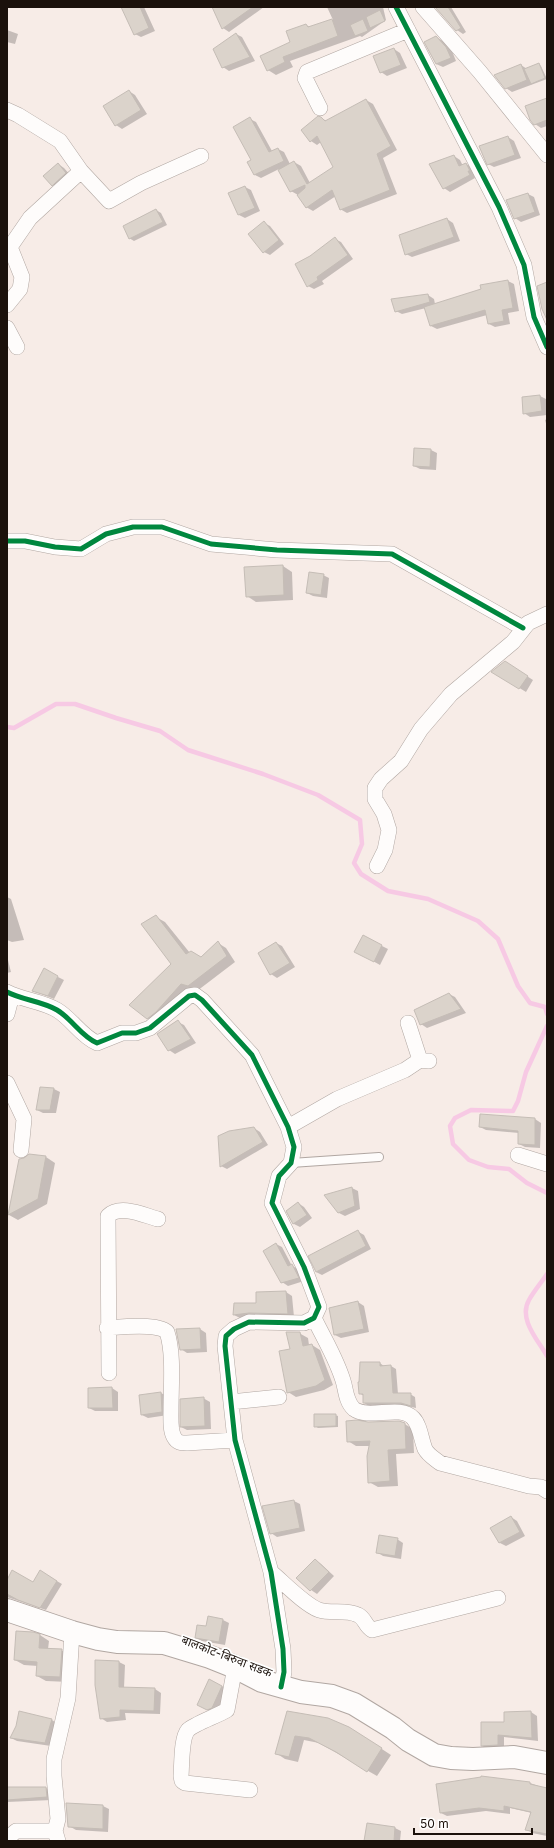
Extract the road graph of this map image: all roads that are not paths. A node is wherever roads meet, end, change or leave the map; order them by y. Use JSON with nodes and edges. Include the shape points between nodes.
{"nodes":[{"id":1,"x":396,"y":7,"type":"edge"},
{"id":2,"x":423,"y":7,"type":"edge"},
{"id":3,"x":408,"y":30,"type":"junction"},
{"id":4,"x":320,"y":108,"type":"dead end"},
{"id":5,"x":7,"y":110,"type":"edge"},
{"id":6,"x":547,"y":155,"type":"edge"},
{"id":7,"x":201,"y":156,"type":"dead end"},
{"id":8,"x":81,"y":172,"type":"junction"},
{"id":9,"x":7,"y":305,"type":"edge"},
{"id":10,"x":7,"y":328,"type":"edge"},
{"id":11,"x":17,"y":347,"type":"dead end"},
{"id":12,"x":547,"y":347,"type":"edge"},
{"id":13,"x":7,"y":541,"type":"edge"},
{"id":14,"x":547,"y":614,"type":"edge"},
{"id":15,"x":523,"y":628,"type":"junction"},
{"id":16,"x":377,"y":866,"type":"dead end"},
{"id":17,"x":10,"y":994,"type":"edge"},
{"id":18,"x":7,"y":1014,"type":"edge"},
{"id":19,"x":408,"y":1023,"type":"dead end"},
{"id":20,"x":7,"y":1083,"type":"edge"},
{"id":21,"x":288,"y":1127,"type":"junction"},
{"id":22,"x":21,"y":1150,"type":"dead end"},
{"id":23,"x":518,"y":1155,"type":"dead end"},
{"id":24,"x":379,"y":1157,"type":"dead end"},
{"id":25,"x":291,"y":1163,"type":"junction"},
{"id":26,"x":547,"y":1164,"type":"edge"},
{"id":27,"x":158,"y":1219,"type":"dead end"},
{"id":28,"x":314,"y":1318,"type":"junction"},
{"id":29,"x":108,"y":1328,"type":"junction"},
{"id":30,"x":109,"y":1373,"type":"dead end"},
{"id":31,"x":279,"y":1397,"type":"dead end"},
{"id":32,"x":231,"y":1402,"type":"junction"},
{"id":33,"x":235,"y":1440,"type":"junction"},
{"id":34,"x":547,"y":1491,"type":"edge"},
{"id":35,"x":271,"y":1572,"type":"junction"},
{"id":36,"x":498,"y":1598,"type":"dead end"},
{"id":37,"x":7,"y":1610,"type":"edge"},
{"id":38,"x":72,"y":1632,"type":"junction"},
{"id":39,"x":235,"y":1667,"type":"junction"},
{"id":40,"x":281,"y":1687,"type":"junction"},
{"id":41,"x":547,"y":1763,"type":"edge"},
{"id":42,"x":250,"y":1790,"type":"dead end"},
{"id":43,"x":56,"y":1836,"type":"edge"},
{"id":44,"x":7,"y":1839,"type":"edge"}],
"edges":[{"from":1,"to":3,"type":"street"},
{"from":2,"to":6,"type":"street"},
{"from":3,"to":4,"type":"street","via":[[307,72],[305,78]]},
{"from":3,"to":12,"type":"street","via":[[502,214],[524,265],[534,317]]},
{"from":5,"to":8,"type":"street","via":[[60,141]]},
{"from":7,"to":8,"type":"street","via":[[141,183],[109,202]]},
{"from":8,"to":9,"type":"street","via":[[30,218],[10,247],[22,277],[20,289]]},
{"from":10,"to":11,"type":"street"},
{"from":13,"to":15,"type":"street","via":[[81,548],[106,534],[133,527],[162,527],[211,544],[277,550],[392,554]]},
{"from":14,"to":15,"type":"street"},
{"from":15,"to":16,"type":"street","via":[[513,642],[451,694],[421,729],[401,761],[375,788],[375,799],[384,814],[389,830],[385,850]]},
{"from":17,"to":18,"type":"street"},
{"from":17,"to":21,"type":"street","via":[[56,1009],[78,1026],[87,1039],[97,1043],[122,1033],[136,1033],[150,1028],[189,996],[195,995],[252,1055]]},
{"from":19,"to":21,"type":"street","via":[[425,1060],[337,1099]]},
{"from":20,"to":22,"type":"street","via":[[24,1119]]},
{"from":21,"to":25,"type":"street","via":[[294,1147]]},
{"from":23,"to":26,"type":"street"},
{"from":24,"to":25,"type":"lane"},
{"from":25,"to":28,"type":"street","via":[[279,1176],[272,1203],[316,1297],[319,1307]]},
{"from":27,"to":29,"type":"street","via":[[120,1210],[113,1211],[108,1216]]},
{"from":28,"to":32,"type":"street","via":[[304,1323],[249,1322],[226,1336]]},
{"from":28,"to":34,"type":"street","via":[[340,1372],[349,1404],[355,1410],[365,1413],[406,1413],[417,1424],[426,1449],[440,1463],[541,1487]]},
{"from":29,"to":30,"type":"street"},
{"from":29,"to":33,"type":"street","via":[[152,1327],[167,1332],[171,1418],[176,1440],[187,1443]]},
{"from":31,"to":32,"type":"street"},
{"from":32,"to":33,"type":"street"},
{"from":33,"to":35,"type":"street"},
{"from":35,"to":36,"type":"street","via":[[311,1605],[320,1610],[359,1615],[372,1630]]},
{"from":35,"to":40,"type":"street","via":[[283,1648],[284,1672]]},
{"from":37,"to":38,"type":"main road","name":"बालकोट-बिरुवा सडक"},
{"from":38,"to":39,"type":"main road","name":"बालकोट-बिरुवा सडक","via":[[117,1642],[164,1643]]},
{"from":38,"to":43,"type":"street","via":[[68,1698],[54,1759],[58,1819]]},
{"from":39,"to":40,"type":"main road","name":"बालकोट-बिरुवा सडक","via":[[262,1681]]},
{"from":39,"to":42,"type":"street","via":[[227,1710],[189,1730],[184,1738],[181,1776],[185,1783]]},
{"from":40,"to":41,"type":"main road","name":"बालकोट-बिरुवा सडक","via":[[332,1696],[354,1704],[434,1755],[465,1758],[514,1757]]},
{"from":43,"to":44,"type":"street","via":[[16,1831]]}]}
